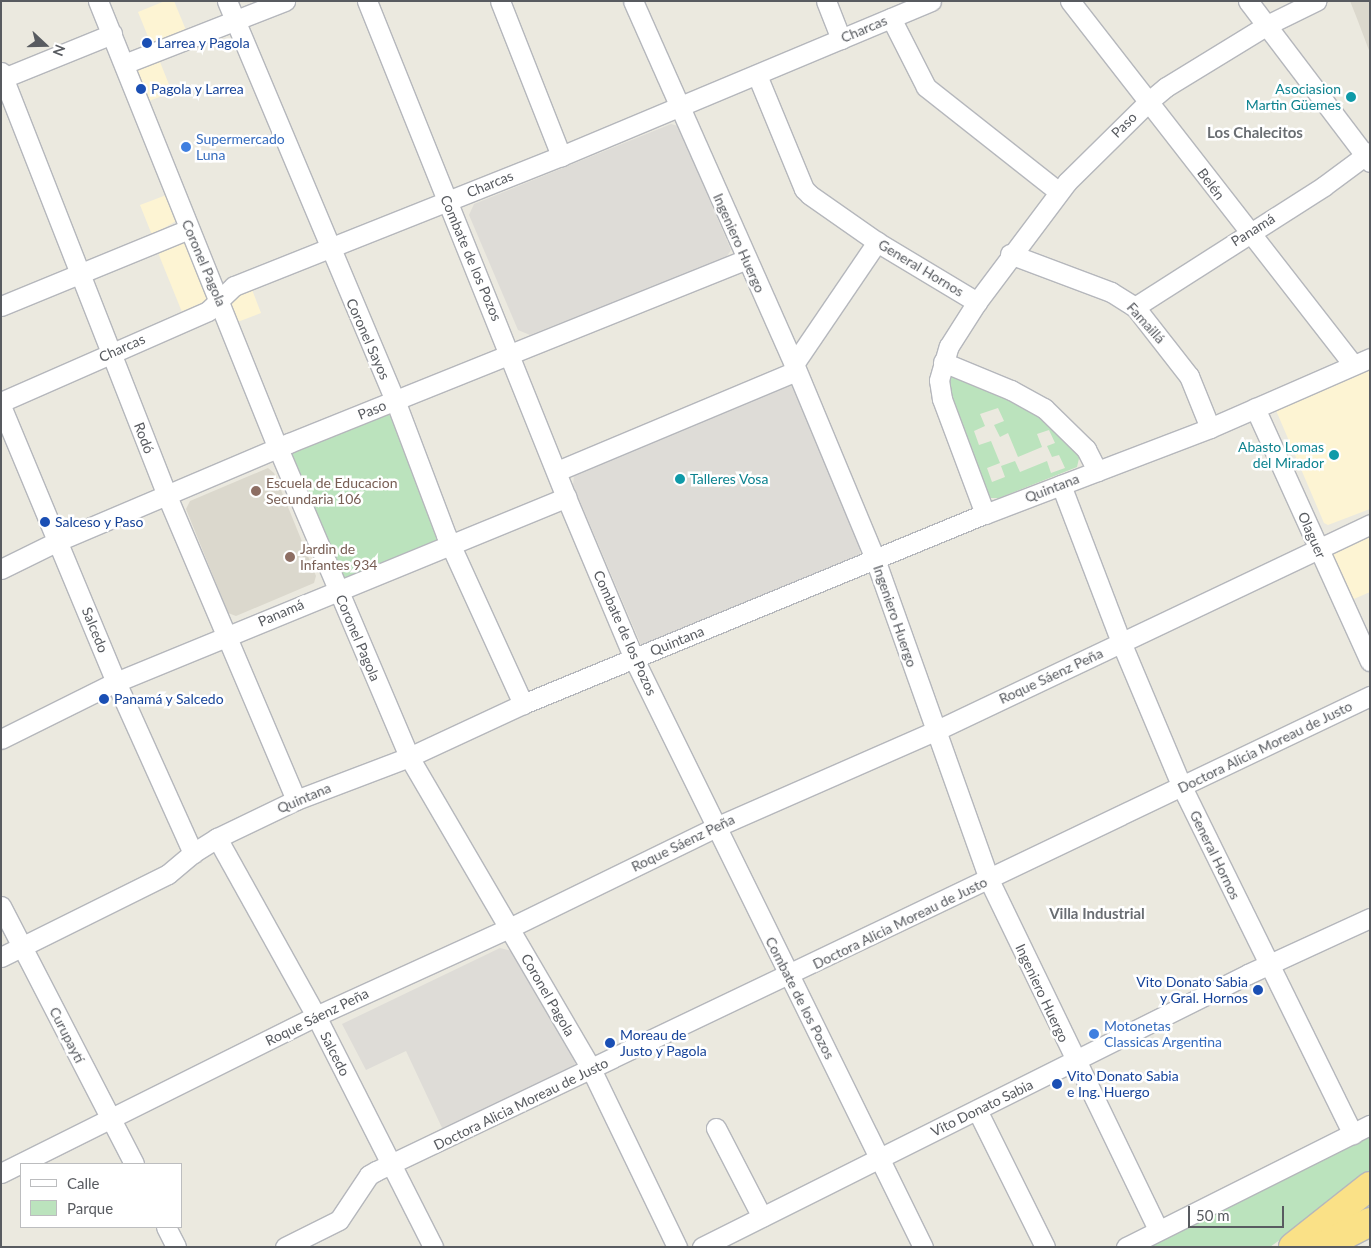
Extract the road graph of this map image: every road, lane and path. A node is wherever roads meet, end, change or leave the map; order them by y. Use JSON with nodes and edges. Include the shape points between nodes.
{"nodes":[{"id":1,"x":98,"y":1,"type":"edge"},
{"id":2,"x":227,"y":1,"type":"edge"},
{"id":3,"x":285,"y":1,"type":"edge"},
{"id":4,"x":367,"y":1,"type":"edge"},
{"id":5,"x":500,"y":1,"type":"edge"},
{"id":6,"x":633,"y":1,"type":"edge"},
{"id":7,"x":826,"y":1,"type":"edge"},
{"id":8,"x":931,"y":1,"type":"edge"},
{"id":9,"x":1070,"y":1,"type":"edge"},
{"id":10,"x":1248,"y":1,"type":"edge"},
{"id":11,"x":1316,"y":1,"type":"edge"},
{"id":12,"x":891,"y":18,"type":"junction"},
{"id":13,"x":235,"y":20,"type":"junction"},
{"id":14,"x":1267,"y":25,"type":"junction"},
{"id":15,"x":112,"y":34,"type":"junction"},
{"id":16,"x":841,"y":39,"type":"junction"},
{"id":17,"x":124,"y":64,"type":"junction"},
{"id":18,"x":757,"y":75,"type":"junction"},
{"id":19,"x":2,"y":76,"type":"edge"},
{"id":20,"x":1148,"y":102,"type":"junction"},
{"id":21,"x":678,"y":108,"type":"junction"},
{"id":22,"x":561,"y":156,"type":"junction"},
{"id":23,"x":1368,"y":157,"type":"edge"},
{"id":24,"x":1059,"y":192,"type":"junction"},
{"id":25,"x":448,"y":202,"type":"junction"},
{"id":26,"x":189,"y":229,"type":"junction"},
{"id":27,"x":1248,"y":233,"type":"junction"},
{"id":28,"x":877,"y":242,"type":"junction"},
{"id":29,"x":329,"y":249,"type":"junction"},
{"id":30,"x":1010,"y":254,"type":"junction"},
{"id":31,"x":746,"y":259,"type":"junction"},
{"id":32,"x":81,"y":274,"type":"junction"},
{"id":33,"x":220,"y":300,"type":"junction"},
{"id":34,"x":977,"y":302,"type":"junction"},
{"id":35,"x":1,"y":306,"type":"edge"},
{"id":36,"x":1135,"y":308,"type":"junction"},
{"id":37,"x":112,"y":353,"type":"junction"},
{"id":38,"x":511,"y":354,"type":"junction"},
{"id":39,"x":942,"y":362,"type":"junction"},
{"id":40,"x":1362,"y":362,"type":"edge"},
{"id":41,"x":795,"y":368,"type":"junction"},
{"id":42,"x":395,"y":400,"type":"junction"},
{"id":43,"x":1,"y":402,"type":"edge"},
{"id":44,"x":1,"y":406,"type":"edge"},
{"id":45,"x":1255,"y":408,"type":"junction"},
{"id":46,"x":1210,"y":428,"type":"junction"},
{"id":47,"x":278,"y":448,"type":"junction"},
{"id":48,"x":557,"y":471,"type":"junction"},
{"id":49,"x":1097,"y":471,"type":"junction"},
{"id":50,"x":1061,"y":485,"type":"junction"},
{"id":51,"x":166,"y":496,"type":"junction"},
{"id":52,"x":566,"y":497,"type":"junction"},
{"id":53,"x":985,"y":514,"type":"junction"},
{"id":54,"x":1370,"y":524,"type":"edge"},
{"id":55,"x":58,"y":541,"type":"junction"},
{"id":56,"x":449,"y":542,"type":"junction"},
{"id":57,"x":1318,"y":549,"type":"junction"},
{"id":58,"x":875,"y":559,"type":"junction"},
{"id":59,"x":1,"y":569,"type":"edge"},
{"id":60,"x":337,"y":590,"type":"junction"},
{"id":61,"x":225,"y":638,"type":"junction"},
{"id":62,"x":1121,"y":642,"type":"junction"},
{"id":63,"x":634,"y":659,"type":"junction"},
{"id":64,"x":1370,"y":661,"type":"edge"},
{"id":65,"x":116,"y":682,"type":"junction"},
{"id":66,"x":1370,"y":696,"type":"edge"},
{"id":67,"x":523,"y":704,"type":"junction"},
{"id":68,"x":935,"y":731,"type":"junction"},
{"id":69,"x":1,"y":739,"type":"edge"},
{"id":70,"x":409,"y":756,"type":"junction"},
{"id":71,"x":1182,"y":787,"type":"junction"},
{"id":72,"x":296,"y":800,"type":"junction"},
{"id":73,"x":716,"y":827,"type":"junction"},
{"id":74,"x":217,"y":838,"type":"junction"},
{"id":75,"x":193,"y":853,"type":"junction"},
{"id":76,"x":989,"y":880,"type":"junction"},
{"id":77,"x":1,"y":906,"type":"edge"},
{"id":78,"x":1369,"y":920,"type":"edge"},
{"id":79,"x":509,"y":928,"type":"junction"},
{"id":80,"x":21,"y":947,"type":"junction"},
{"id":81,"x":1,"y":957,"type":"edge"},
{"id":82,"x":1269,"y":964,"type":"junction"},
{"id":83,"x":788,"y":976,"type":"junction"},
{"id":84,"x":316,"y":1016,"type":"junction"},
{"id":85,"x":1075,"y":1063,"type":"junction"},
{"id":86,"x":591,"y":1069,"type":"junction"},
{"id":87,"x":977,"y":1110,"type":"junction"},
{"id":88,"x":111,"y":1119,"type":"junction"},
{"id":89,"x":1370,"y":1125,"type":"edge"},
{"id":90,"x":716,"y":1128,"type":"dead end"},
{"id":91,"x":1353,"y":1134,"type":"junction"},
{"id":92,"x":881,"y":1158,"type":"junction"},
{"id":93,"x":21,"y":1163,"type":"edge"},
{"id":94,"x":133,"y":1163,"type":"edge"},
{"id":95,"x":20,"y":1164,"type":"edge"},
{"id":96,"x":392,"y":1165,"type":"junction"},
{"id":97,"x":1,"y":1173,"type":"edge"},
{"id":98,"x":1370,"y":1186,"type":"edge"},
{"id":99,"x":762,"y":1217,"type":"junction"},
{"id":100,"x":1370,"y":1222,"type":"edge"},
{"id":101,"x":166,"y":1228,"type":"edge"},
{"id":102,"x":1158,"y":1230,"type":"junction"},
{"id":103,"x":176,"y":1247,"type":"edge"},
{"id":104,"x":286,"y":1247,"type":"edge"},
{"id":105,"x":433,"y":1247,"type":"edge"},
{"id":106,"x":677,"y":1247,"type":"edge"},
{"id":107,"x":702,"y":1247,"type":"edge"},
{"id":108,"x":924,"y":1247,"type":"edge"},
{"id":109,"x":1045,"y":1247,"type":"edge"},
{"id":110,"x":1126,"y":1247,"type":"edge"},
{"id":111,"x":1293,"y":1247,"type":"edge"},
{"id":112,"x":1321,"y":1247,"type":"edge"}],
"edges":[{"from":1,"to":15,"type":"street","name":"Coronel Pagola"},
{"from":2,"to":13,"type":"street","name":"Coronel Sayos"},
{"from":3,"to":13,"type":"street"},
{"from":4,"to":25,"type":"street","name":"Combate de los Pozos"},
{"from":5,"to":22,"type":"street"},
{"from":6,"to":21,"type":"street","name":"Ingeniero Huergo"},
{"from":7,"to":16,"type":"street"},
{"from":8,"to":12,"type":"street","name":"Charcas"},
{"from":9,"to":20,"type":"street","name":"Belén"},
{"from":10,"to":14,"type":"street"},
{"from":11,"to":14,"type":"street","name":"Paso"},
{"from":12,"to":16,"type":"street","name":"Charcas"},
{"from":12,"to":24,"type":"street","via":[[926,88]]},
{"from":13,"to":17,"type":"street"},
{"from":13,"to":29,"type":"street","name":"Coronel Sayos"},
{"from":14,"to":20,"type":"street","name":"Paso","via":[[1166,87]]},
{"from":14,"to":23,"type":"street"},
{"from":15,"to":17,"type":"street","name":"Coronel Pagola"},
{"from":15,"to":19,"type":"street"},
{"from":16,"to":18,"type":"street","name":"Charcas"},
{"from":17,"to":26,"type":"street","name":"Coronel Pagola"},
{"from":18,"to":21,"type":"street","name":"Charcas"},
{"from":18,"to":28,"type":"street","name":"General Hornos","via":[[804,189],[816,202]]},
{"from":19,"to":32,"type":"street","name":"Rodó"},
{"from":20,"to":24,"type":"street","name":"Paso"},
{"from":20,"to":27,"type":"street","name":"Belén"},
{"from":21,"to":22,"type":"street","name":"Charcas"},
{"from":21,"to":31,"type":"street","name":"Ingeniero Huergo"},
{"from":22,"to":25,"type":"street","name":"Charcas"},
{"from":23,"to":27,"type":"street","name":"Panamá"},
{"from":24,"to":30,"type":"street","name":"Paso"},
{"from":25,"to":29,"type":"street","name":"Charcas"},
{"from":25,"to":38,"type":"street","name":"Combate de los Pozos"},
{"from":26,"to":32,"type":"street"},
{"from":26,"to":33,"type":"street","name":"Coronel Pagola"},
{"from":27,"to":36,"type":"street","name":"Panamá"},
{"from":27,"to":40,"type":"street","name":"Belén"},
{"from":28,"to":34,"type":"street","name":"General Hornos"},
{"from":28,"to":41,"type":"street"},
{"from":29,"to":33,"type":"street","name":"Charcas","via":[[234,286]]},
{"from":29,"to":42,"type":"street","name":"Coronel Sayos"},
{"from":30,"to":34,"type":"street","name":"Paso"},
{"from":30,"to":36,"type":"street","name":"Famaillá","via":[[1111,292]]},
{"from":31,"to":38,"type":"street","name":"Paso"},
{"from":31,"to":41,"type":"street","name":"Ingeniero Huergo"},
{"from":32,"to":35,"type":"street"},
{"from":32,"to":37,"type":"street","name":"Rodó"},
{"from":33,"to":37,"type":"street","name":"Charcas","via":[[208,311]]},
{"from":33,"to":47,"type":"street","name":"Coronel Pagola"},
{"from":34,"to":39,"type":"street","name":"General Hornos"},
{"from":36,"to":46,"type":"street","name":"Famaillá","via":[[1189,376]]},
{"from":37,"to":43,"type":"street","name":"Charcas"},
{"from":37,"to":51,"type":"street","name":"Rodó"},
{"from":38,"to":42,"type":"street","name":"Paso"},
{"from":38,"to":48,"type":"street","name":"Combate de los Pozos"},
{"from":39,"to":49,"type":"street","via":[[1012,390],[1044,408],[1086,449]]},
{"from":39,"to":53,"type":"street","name":"General Hornos","via":[[939,380],[942,399]]},
{"from":40,"to":45,"type":"street","name":"Quintana"},
{"from":41,"to":48,"type":"street"},
{"from":41,"to":58,"type":"street","name":"Ingeniero Huergo"},
{"from":42,"to":47,"type":"street","name":"Paso"},
{"from":42,"to":56,"type":"street","name":"Coronel Sayos"},
{"from":44,"to":55,"type":"street","name":"Salcedo"},
{"from":45,"to":46,"type":"street","name":"Quintana"},
{"from":45,"to":57,"type":"street","name":"Olaguer"},
{"from":46,"to":49,"type":"street","name":"Quintana"},
{"from":47,"to":51,"type":"street","name":"Paso"},
{"from":47,"to":60,"type":"street","name":"Coronel Pagola"},
{"from":48,"to":52,"type":"street","name":"Combate de los Pozos"},
{"from":49,"to":50,"type":"street","name":"Quintana"},
{"from":50,"to":53,"type":"street","name":"Quintana"},
{"from":50,"to":62,"type":"street","name":"General Hornos"},
{"from":51,"to":55,"type":"street","name":"Paso"},
{"from":51,"to":61,"type":"street","name":"Rodó"},
{"from":52,"to":56,"type":"street","name":"Panamá"},
{"from":52,"to":63,"type":"street","name":"Combate de los Pozos"},
{"from":53,"to":58,"type":"street","name":"Quintana"},
{"from":54,"to":57,"type":"street","name":"Roque Sáenz Peña"},
{"from":55,"to":59,"type":"street","name":"Paso"},
{"from":55,"to":65,"type":"street","name":"Salcedo"},
{"from":56,"to":60,"type":"street","name":"Panamá"},
{"from":56,"to":67,"type":"street","name":"Coronel Sayos"},
{"from":57,"to":62,"type":"street","name":"Roque Sáenz Peña"},
{"from":57,"to":64,"type":"street","name":"Olaguer"},
{"from":58,"to":63,"type":"street","name":"Quintana"},
{"from":58,"to":68,"type":"street","name":"Ingeniero Huergo"},
{"from":60,"to":61,"type":"street","name":"Panamá"},
{"from":60,"to":70,"type":"street","name":"Coronel Pagola"},
{"from":61,"to":65,"type":"street","name":"Panamá"},
{"from":61,"to":72,"type":"street","name":"Rodó"},
{"from":62,"to":68,"type":"street","name":"Roque Sáenz Peña"},
{"from":62,"to":71,"type":"street","name":"General Hornos"},
{"from":63,"to":67,"type":"street","name":"Quintana"},
{"from":63,"to":73,"type":"street","name":"Combate de los Pozos"},
{"from":65,"to":69,"type":"street","name":"Panamá"},
{"from":65,"to":75,"type":"street","name":"Salcedo"},
{"from":66,"to":71,"type":"street","name":"Doctora Alicia Moreau de Justo"},
{"from":67,"to":70,"type":"street","name":"Quintana"},
{"from":68,"to":73,"type":"street","name":"Roque Sáenz Peña"},
{"from":68,"to":76,"type":"street","name":"Ingeniero Huergo"},
{"from":70,"to":72,"type":"street","name":"Quintana"},
{"from":70,"to":79,"type":"street","name":"Coronel Pagola"},
{"from":71,"to":76,"type":"street","name":"Doctora Alicia Moreau de Justo"},
{"from":71,"to":82,"type":"street","name":"General Hornos"},
{"from":72,"to":74,"type":"street","name":"Quintana"},
{"from":73,"to":79,"type":"street","name":"Roque Sáenz Peña"},
{"from":73,"to":83,"type":"street","name":"Combate de los Pozos"},
{"from":74,"to":75,"type":"street","name":"Quintana"},
{"from":74,"to":84,"type":"street","name":"Salcedo"},
{"from":75,"to":80,"type":"street","name":"Quintana","via":[[168,874]]},
{"from":76,"to":83,"type":"street","name":"Doctora Alicia Moreau de Justo"},
{"from":76,"to":85,"type":"street","name":"Ingeniero Huergo"},
{"from":77,"to":80,"type":"street","name":"Curupaytí"},
{"from":78,"to":82,"type":"street","name":"Vito Donato Sabia"},
{"from":79,"to":84,"type":"street","name":"Roque Sáenz Peña"},
{"from":79,"to":86,"type":"street","name":"Coronel Pagola"},
{"from":80,"to":81,"type":"street","name":"Quintana"},
{"from":80,"to":88,"type":"street","name":"Curupaytí"},
{"from":82,"to":85,"type":"street","name":"Vito Donato Sabia"},
{"from":82,"to":91,"type":"street","name":"General Hornos"},
{"from":83,"to":86,"type":"street","name":"Doctora Alicia Moreau de Justo"},
{"from":83,"to":92,"type":"street","name":"Combate de los Pozos"},
{"from":84,"to":88,"type":"street","name":"Roque Sáenz Peña"},
{"from":84,"to":96,"type":"street","name":"Salcedo"},
{"from":85,"to":87,"type":"street","name":"Vito Donato Sabia"},
{"from":85,"to":102,"type":"street","name":"Ingeniero Huergo"},
{"from":86,"to":96,"type":"street","name":"Doctora Alicia Moreau de Justo"},
{"from":86,"to":106,"type":"street","name":"Coronel Pagola"},
{"from":87,"to":92,"type":"street","name":"Vito Donato Sabia"},
{"from":87,"to":109,"type":"street"},
{"from":88,"to":93,"type":"street","name":"Roque Sáenz Peña"},
{"from":88,"to":94,"type":"street","name":"Curupaytí"},
{"from":89,"to":91,"type":"street"},
{"from":90,"to":99,"type":"street"},
{"from":91,"to":102,"type":"street"},
{"from":92,"to":99,"type":"street","name":"Vito Donato Sabia"},
{"from":92,"to":108,"type":"street","name":"Combate de los Pozos"},
{"from":95,"to":97,"type":"street","name":"Roque Sáenz Peña"},
{"from":96,"to":104,"type":"street","name":"Doctora Alicia Moreau de Justo","via":[[369,1176],[339,1220]]},
{"from":96,"to":105,"type":"street","name":"Salcedo"},
{"from":98,"to":111,"type":"highway"},
{"from":99,"to":107,"type":"street","name":"Vito Donato Sabia"},
{"from":100,"to":112,"type":"highway"},
{"from":101,"to":103,"type":"street"},
{"from":102,"to":110,"type":"street"}]}
